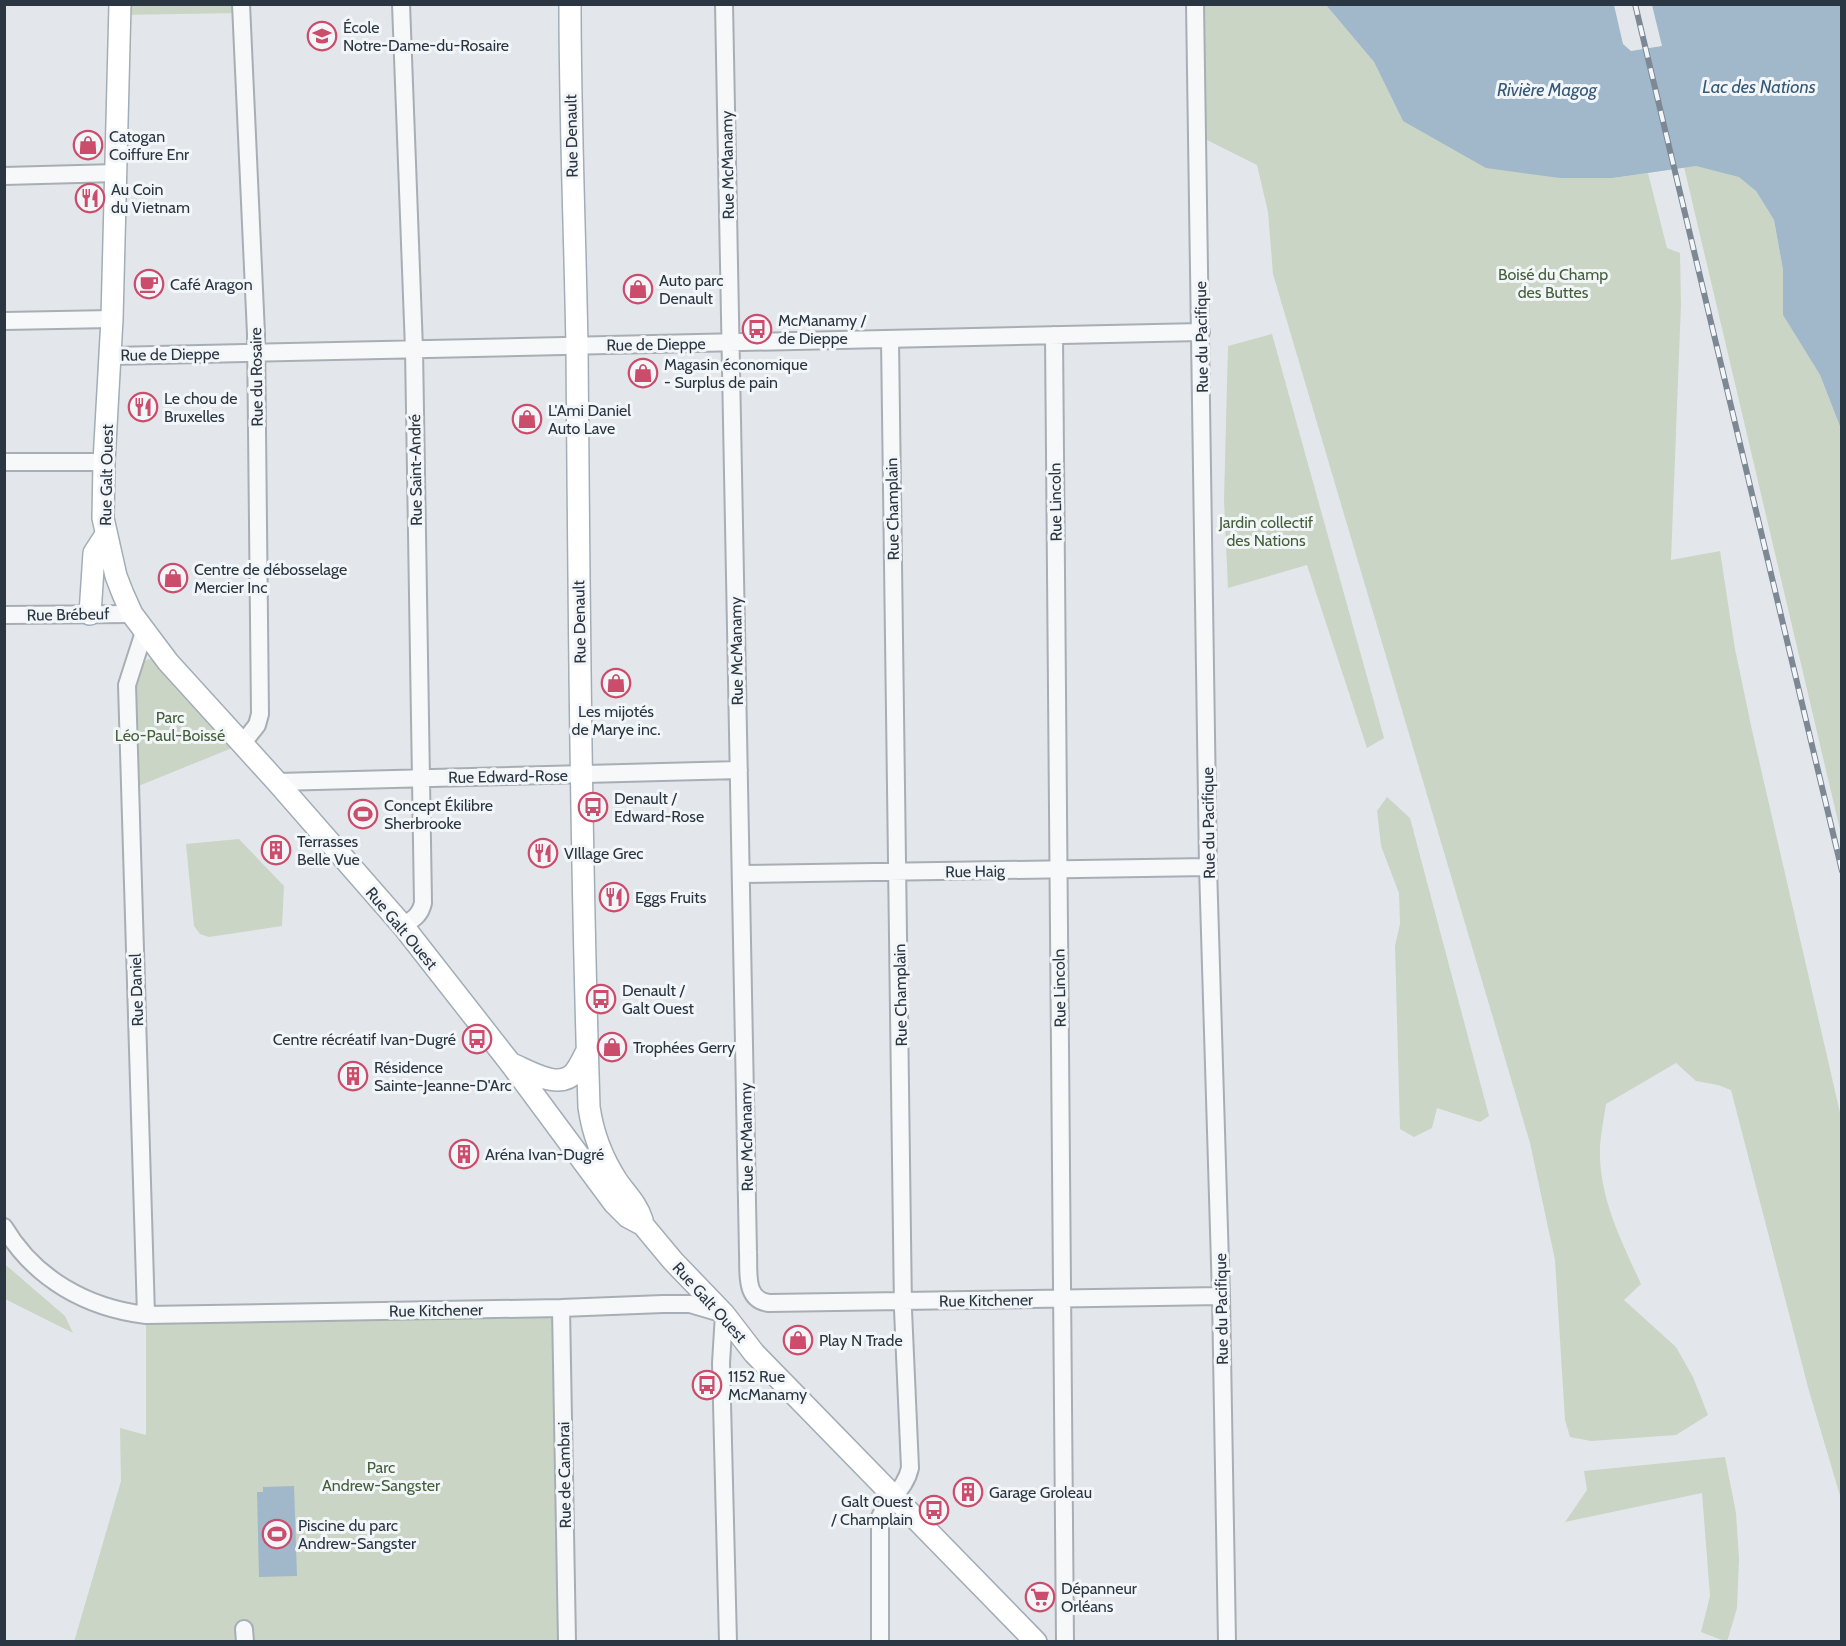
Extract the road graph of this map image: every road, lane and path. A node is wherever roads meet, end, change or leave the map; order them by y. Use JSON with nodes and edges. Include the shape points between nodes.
{"nodes":[{"id":1,"x":120,"y":4,"type":"edge"},
{"id":2,"x":241,"y":4,"type":"edge"},
{"id":3,"x":401,"y":4,"type":"edge"},
{"id":4,"x":570,"y":4,"type":"edge"},
{"id":5,"x":724,"y":4,"type":"edge"},
{"id":6,"x":1195,"y":4,"type":"edge"},
{"id":7,"x":116,"y":173,"type":"junction"},
{"id":8,"x":4,"y":176,"type":"edge"},
{"id":9,"x":112,"y":319,"type":"junction"},
{"id":10,"x":4,"y":321,"type":"edge"},
{"id":11,"x":1201,"y":332,"type":"junction"},
{"id":12,"x":1054,"y":335,"type":"junction"},
{"id":13,"x":890,"y":339,"type":"junction"},
{"id":14,"x":730,"y":342,"type":"junction"},
{"id":15,"x":577,"y":345,"type":"junction"},
{"id":16,"x":414,"y":349,"type":"junction"},
{"id":17,"x":256,"y":352,"type":"junction"},
{"id":18,"x":111,"y":356,"type":"junction"},
{"id":19,"x":4,"y":462,"type":"edge"},
{"id":20,"x":104,"y":462,"type":"junction"},
{"id":21,"x":105,"y":536,"type":"junction"},
{"id":22,"x":90,"y":614,"type":"junction"},
{"id":23,"x":132,"y":614,"type":"junction"},
{"id":24,"x":4,"y":615,"type":"edge"},
{"id":25,"x":144,"y":632,"type":"junction"},
{"id":26,"x":168,"y":662,"type":"junction"},
{"id":27,"x":134,"y":666,"type":"junction"},
{"id":28,"x":242,"y":744,"type":"junction"},
{"id":29,"x":739,"y":770,"type":"junction"},
{"id":30,"x":580,"y":774,"type":"junction"},
{"id":31,"x":421,"y":778,"type":"junction"},
{"id":32,"x":278,"y":782,"type":"junction"},
{"id":33,"x":1208,"y":867,"type":"junction"},
{"id":34,"x":1058,"y":870,"type":"junction"},
{"id":35,"x":898,"y":872,"type":"junction"},
{"id":36,"x":741,"y":874,"type":"junction"},
{"id":37,"x":403,"y":926,"type":"junction"},
{"id":38,"x":587,"y":1051,"type":"junction"},
{"id":39,"x":511,"y":1064,"type":"junction"},
{"id":40,"x":643,"y":1226,"type":"junction"},
{"id":41,"x":4,"y":1227,"type":"edge"},
{"id":42,"x":1221,"y":1296,"type":"junction"},
{"id":43,"x":754,"y":1297,"type":"joint"},
{"id":44,"x":1062,"y":1299,"type":"junction"},
{"id":45,"x":904,"y":1302,"type":"junction"},
{"id":46,"x":561,"y":1308,"type":"junction"},
{"id":47,"x":724,"y":1314,"type":"junction"},
{"id":48,"x":146,"y":1315,"type":"junction"},
{"id":49,"x":895,"y":1495,"type":"junction"},
{"id":50,"x":567,"y":1641,"type":"edge"},
{"id":51,"x":728,"y":1641,"type":"edge"},
{"id":52,"x":880,"y":1641,"type":"edge"},
{"id":53,"x":1036,"y":1641,"type":"edge"},
{"id":54,"x":1065,"y":1641,"type":"edge"},
{"id":55,"x":1227,"y":1641,"type":"edge"}],
"edges":[{"from":1,"to":7,"type":"main road","name":"Rue Galt Ouest"},
{"from":2,"to":17,"type":"street","name":"Rue du Rosaire"},
{"from":3,"to":16,"type":"street","name":"Rue Saint-André"},
{"from":4,"to":15,"type":"main road","name":"Rue Denault"},
{"from":5,"to":14,"type":"street","name":"Rue McManamy"},
{"from":6,"to":11,"type":"street","name":"Rue du Pacifique"},
{"from":7,"to":8,"type":"street"},
{"from":7,"to":9,"type":"main road","name":"Rue Galt Ouest"},
{"from":9,"to":10,"type":"street"},
{"from":9,"to":18,"type":"main road","name":"Rue Galt Ouest"},
{"from":11,"to":12,"type":"street","name":"Rue de Dieppe"},
{"from":11,"to":33,"type":"street","name":"Rue du Pacifique"},
{"from":12,"to":13,"type":"street","name":"Rue de Dieppe"},
{"from":12,"to":34,"type":"street","name":"Rue Lincoln"},
{"from":13,"to":14,"type":"street","name":"Rue de Dieppe"},
{"from":13,"to":35,"type":"street","name":"Rue Champlain"},
{"from":14,"to":15,"type":"street","name":"Rue de Dieppe"},
{"from":14,"to":29,"type":"street","name":"Rue McManamy"},
{"from":15,"to":16,"type":"street","name":"Rue de Dieppe"},
{"from":15,"to":30,"type":"main road","name":"Rue Denault"},
{"from":16,"to":17,"type":"street","name":"Rue de Dieppe"},
{"from":16,"to":31,"type":"street","name":"Rue Saint-André"},
{"from":17,"to":18,"type":"street","name":"Rue de Dieppe"},
{"from":17,"to":28,"type":"street","name":"Rue du Rosaire","via":[[261,714]]},
{"from":18,"to":20,"type":"main road","name":"Rue Galt Ouest"},
{"from":19,"to":20,"type":"street"},
{"from":20,"to":21,"type":"main road","name":"Rue Galt Ouest"},
{"from":21,"to":22,"type":"main road","via":[[94,552]]},
{"from":21,"to":23,"type":"main road","name":"Rue Galt Ouest"},
{"from":22,"to":23,"type":"street","name":"Rue Brébeuf"},
{"from":22,"to":24,"type":"street","name":"Rue Brébeuf"},
{"from":23,"to":25,"type":"main road","name":"Rue Galt Ouest"},
{"from":25,"to":26,"type":"main road","name":"Rue Galt Ouest"},
{"from":25,"to":27,"type":"street","name":"Rue Daniel"},
{"from":26,"to":27,"type":"street","via":[[149,659]]},
{"from":26,"to":28,"type":"main road","name":"Rue Galt Ouest"},
{"from":27,"to":48,"type":"street","name":"Rue Daniel","via":[[127,685]]},
{"from":28,"to":32,"type":"main road","name":"Rue Galt Ouest"},
{"from":29,"to":30,"type":"street","name":"Rue Edward-Rose"},
{"from":29,"to":36,"type":"street","name":"Rue McManamy"},
{"from":30,"to":31,"type":"street","name":"Rue Edward-Rose"},
{"from":30,"to":38,"type":"main road","name":"Rue Denault"},
{"from":31,"to":32,"type":"street","name":"Rue Edward-Rose"},
{"from":31,"to":37,"type":"street","name":"Rue Saint-André","via":[[423,903],[416,918]]},
{"from":32,"to":37,"type":"main road","name":"Rue Galt Ouest"},
{"from":33,"to":34,"type":"street","name":"Rue Haig"},
{"from":33,"to":42,"type":"street","name":"Rue du Pacifique"},
{"from":34,"to":35,"type":"street","name":"Rue Haig"},
{"from":34,"to":44,"type":"street","name":"Rue Lincoln"},
{"from":35,"to":36,"type":"street","name":"Rue Haig"},
{"from":35,"to":45,"type":"street","name":"Rue Champlain"},
{"from":36,"to":43,"type":"street","name":"Rue McManamy","via":[[748,1253]]},
{"from":37,"to":39,"type":"main road","name":"Rue Galt Ouest"},
{"from":38,"to":39,"type":"main road","via":[[575,1073],[559,1080]]},
{"from":38,"to":40,"type":"main road","name":"Rue Denault","via":[[592,1130],[604,1160],[639,1210]]},
{"from":39,"to":40,"type":"main road","name":"Rue Galt Ouest","via":[[614,1203]]},
{"from":40,"to":47,"type":"main road","name":"Rue Galt Ouest"},
{"from":41,"to":48,"type":"street","name":"Rue Kitchener","via":[[13,1242],[63,1289],[111,1309]]},
{"from":42,"to":44,"type":"street","name":"Rue Kitchener"},
{"from":42,"to":55,"type":"street","name":"Rue du Pacifique"},
{"from":43,"to":45,"type":"street","name":"Rue Kitchener","via":[[769,1303]]},
{"from":44,"to":45,"type":"street","name":"Rue Kitchener"},
{"from":44,"to":54,"type":"street","name":"Rue Lincoln"},
{"from":45,"to":49,"type":"street","name":"Rue Champlain","via":[[910,1468],[907,1481]]},
{"from":46,"to":47,"type":"street","name":"Rue Kitchener","via":[[690,1304]]},
{"from":46,"to":48,"type":"street","name":"Rue Kitchener"},
{"from":46,"to":50,"type":"street","name":"Rue de Cambrai"},
{"from":47,"to":49,"type":"main road","name":"Rue Galt Ouest","via":[[754,1353]]},
{"from":47,"to":51,"type":"street","via":[[721,1363]]},
{"from":49,"to":52,"type":"street","name":"Rue Champlain","via":[[880,1517]]},
{"from":49,"to":53,"type":"main road","name":"Rue Galt Ouest"}]}
